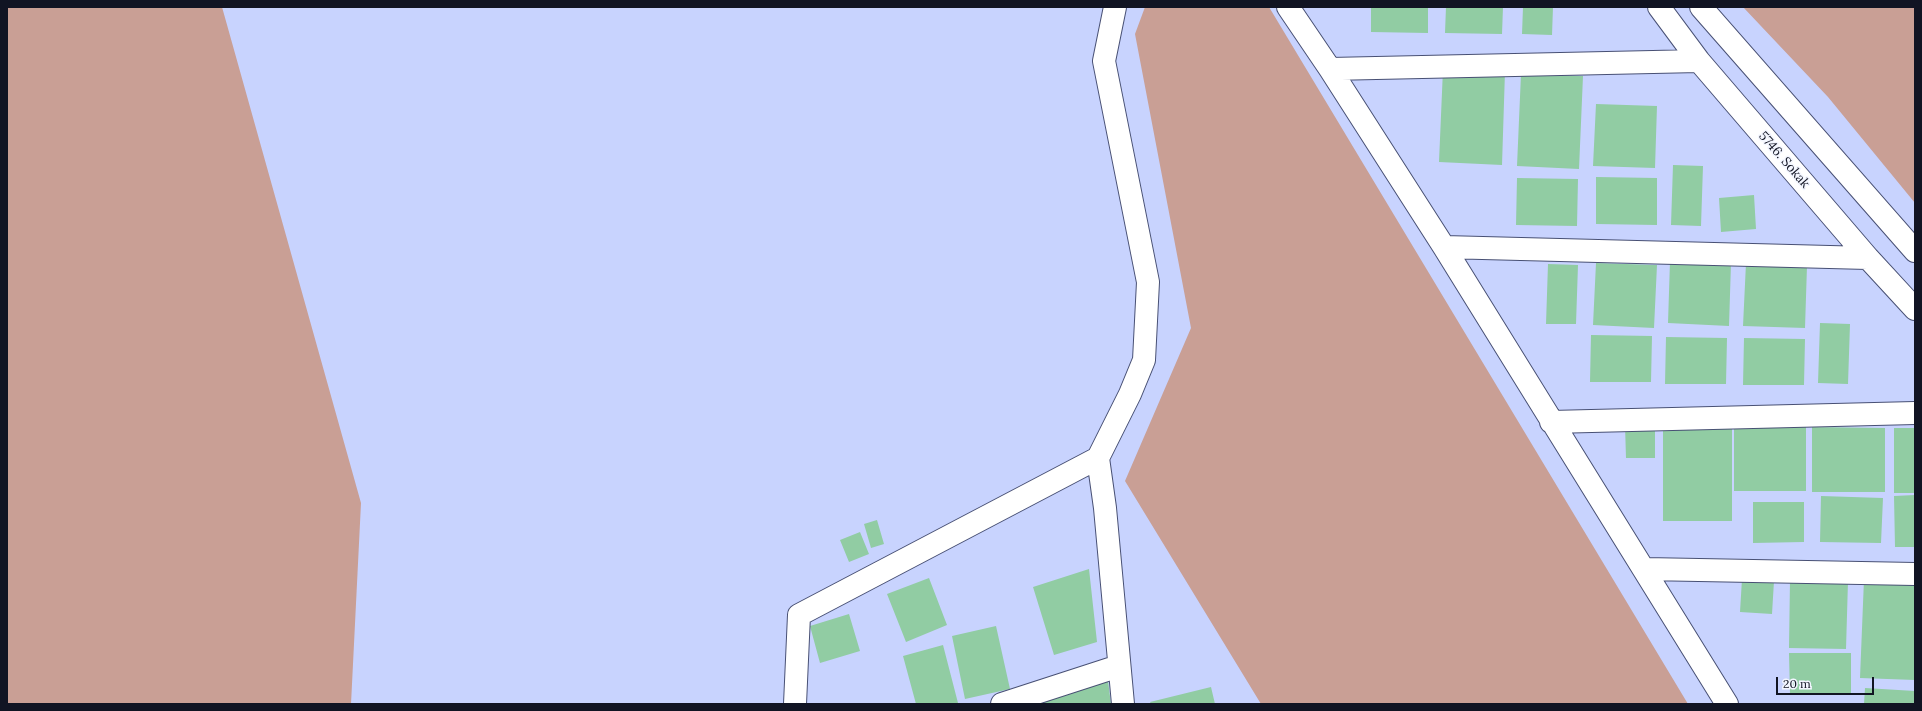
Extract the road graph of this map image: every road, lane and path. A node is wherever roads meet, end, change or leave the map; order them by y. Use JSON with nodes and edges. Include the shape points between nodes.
{"nodes":[{"id":1,"x":1115,"y":7,"type":"edge"},
{"id":2,"x":1288,"y":7,"type":"edge"},
{"id":3,"x":1659,"y":7,"type":"edge"},
{"id":4,"x":1701,"y":7,"type":"edge"},
{"id":5,"x":1699,"y":61,"type":"junction"},
{"id":6,"x":1330,"y":69,"type":"junction"},
{"id":7,"x":1444,"y":247,"type":"junction"},
{"id":8,"x":1915,"y":251,"type":"edge"},
{"id":9,"x":1868,"y":258,"type":"junction"},
{"id":10,"x":1915,"y":309,"type":"edge"},
{"id":11,"x":1915,"y":413,"type":"edge"},
{"id":12,"x":1551,"y":422,"type":"junction"},
{"id":13,"x":1098,"y":458,"type":"junction"},
{"id":14,"x":1645,"y":569,"type":"junction"},
{"id":15,"x":1915,"y":574,"type":"edge"},
{"id":16,"x":1119,"y":666,"type":"junction"},
{"id":17,"x":795,"y":704,"type":"edge"},
{"id":18,"x":1002,"y":704,"type":"edge"},
{"id":19,"x":1123,"y":704,"type":"edge"},
{"id":20,"x":1727,"y":704,"type":"edge"}],
"edges":[{"from":1,"to":13,"type":"street","via":[[1104,61],[1148,282],[1144,360]]},
{"from":2,"to":6,"type":"street"},
{"from":3,"to":5,"type":"street","name":"5746. Sokak"},
{"from":4,"to":8,"type":"street"},
{"from":5,"to":6,"type":"street"},
{"from":5,"to":9,"type":"street","name":"5746. Sokak"},
{"from":6,"to":7,"type":"street"},
{"from":7,"to":9,"type":"street"},
{"from":7,"to":12,"type":"street"},
{"from":9,"to":10,"type":"street","name":"5746. Sokak"},
{"from":11,"to":12,"type":"street"},
{"from":12,"to":14,"type":"street"},
{"from":13,"to":16,"type":"street"},
{"from":13,"to":17,"type":"street","via":[[799,615]]},
{"from":14,"to":15,"type":"street"},
{"from":14,"to":20,"type":"street"},
{"from":16,"to":18,"type":"street"},
{"from":16,"to":19,"type":"street"}]}
